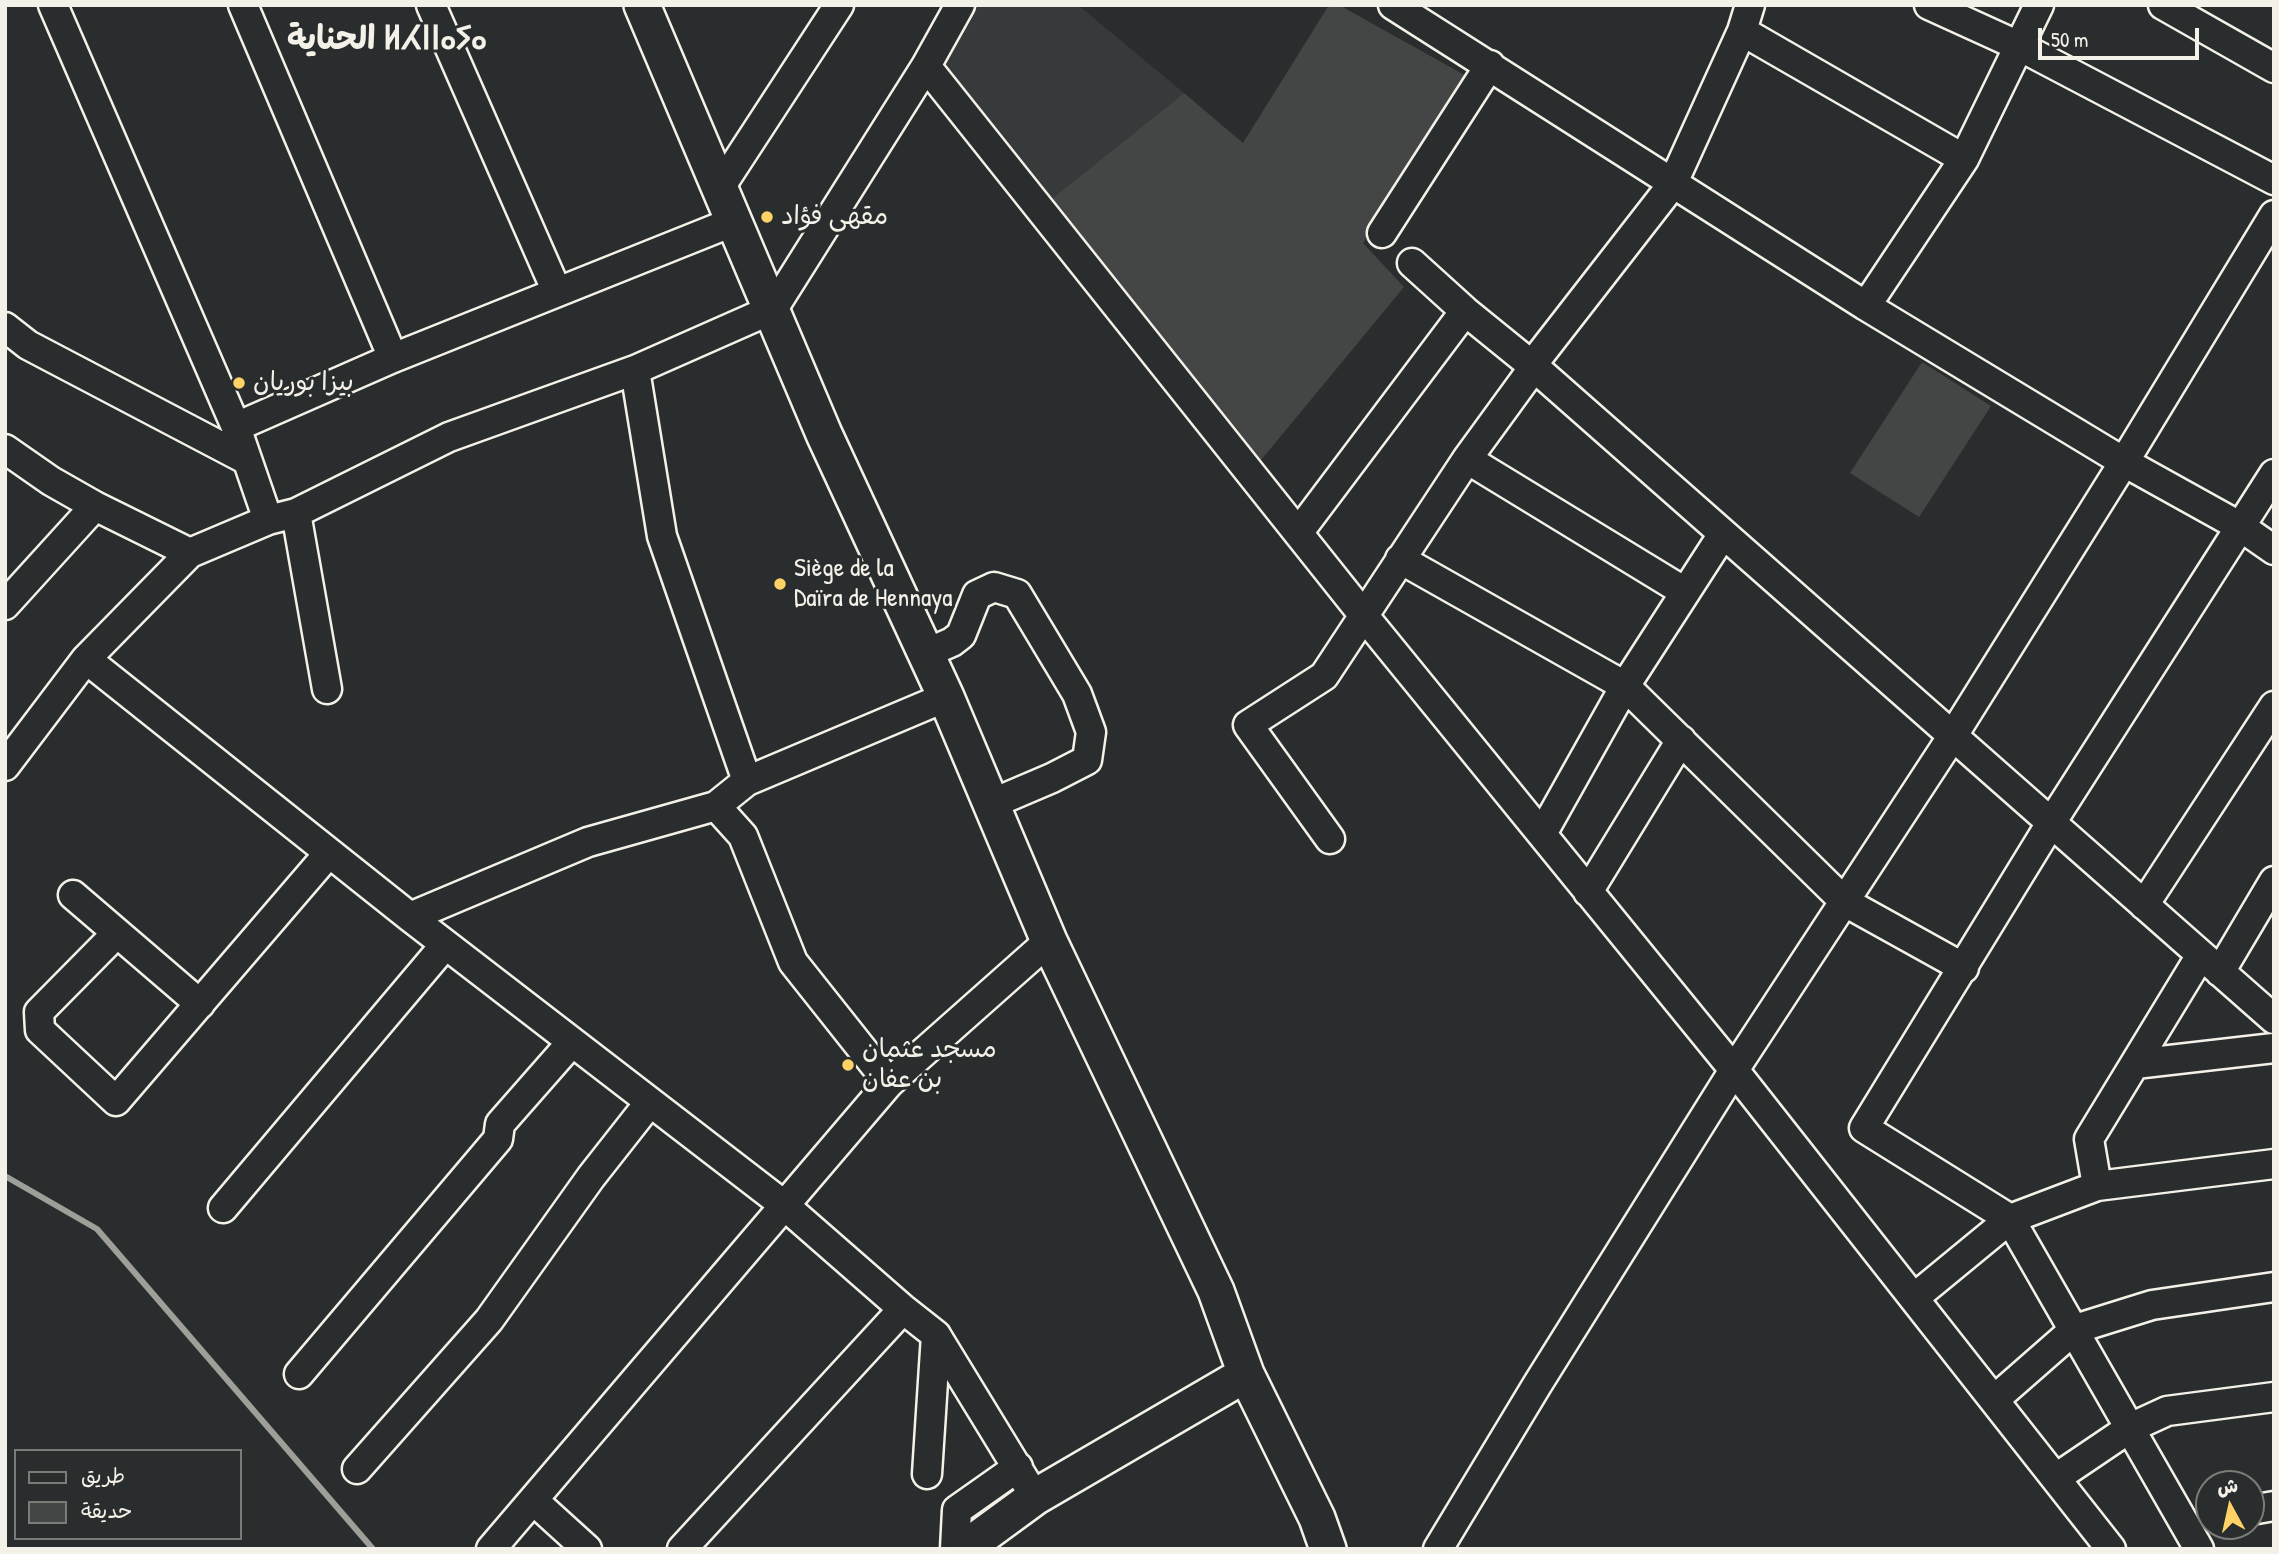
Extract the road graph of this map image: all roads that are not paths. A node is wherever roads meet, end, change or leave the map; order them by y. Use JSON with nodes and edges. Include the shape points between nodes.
{"nodes":[{"id":1,"x":53,"y":5,"type":"edge"},
{"id":2,"x":243,"y":5,"type":"edge"},
{"id":3,"x":431,"y":5,"type":"edge"},
{"id":4,"x":642,"y":5,"type":"edge"},
{"id":5,"x":839,"y":5,"type":"edge"},
{"id":6,"x":960,"y":5,"type":"edge"},
{"id":7,"x":1394,"y":5,"type":"edge"},
{"id":8,"x":1929,"y":5,"type":"edge"},
{"id":9,"x":2039,"y":5,"type":"edge"},
{"id":10,"x":2163,"y":5,"type":"edge"},
{"id":11,"x":1746,"y":18,"type":"edge"},
{"id":12,"x":2020,"y":46,"type":"junction"},
{"id":13,"x":1490,"y":65,"type":"junction"},
{"id":14,"x":926,"y":66,"type":"junction"},
{"id":15,"x":2274,"y":68,"type":"edge"},
{"id":16,"x":1964,"y":159,"type":"junction"},
{"id":17,"x":2274,"y":180,"type":"edge"},
{"id":18,"x":1672,"y":185,"type":"junction"},
{"id":19,"x":720,"y":186,"type":"junction"},
{"id":20,"x":2274,"y":215,"type":"edge"},
{"id":21,"x":735,"y":221,"type":"junction"},
{"id":22,"x":1382,"y":233,"type":"dead end"},
{"id":23,"x":1412,"y":263,"type":"dead end"},
{"id":24,"x":557,"y":292,"type":"junction"},
{"id":25,"x":1866,"y":306,"type":"junction"},
{"id":26,"x":773,"y":309,"type":"junction"},
{"id":27,"x":1465,"y":311,"type":"junction"},
{"id":28,"x":5,"y":327,"type":"edge"},
{"id":29,"x":393,"y":358,"type":"junction"},
{"id":30,"x":1533,"y":366,"type":"junction"},
{"id":31,"x":635,"y":370,"type":"junction"},
{"id":32,"x":236,"y":427,"type":"junction"},
{"id":33,"x":5,"y":450,"type":"edge"},
{"id":34,"x":1467,"y":459,"type":"junction"},
{"id":35,"x":247,"y":460,"type":"junction"},
{"id":36,"x":2124,"y":462,"type":"junction"},
{"id":37,"x":2274,"y":474,"type":"edge"},
{"id":38,"x":95,"y":506,"type":"junction"},
{"id":39,"x":296,"y":513,"type":"junction"},
{"id":40,"x":268,"y":520,"type":"junction"},
{"id":41,"x":2241,"y":527,"type":"junction"},
{"id":42,"x":1298,"y":533,"type":"junction"},
{"id":43,"x":1723,"y":534,"type":"junction"},
{"id":44,"x":2274,"y":550,"type":"edge"},
{"id":45,"x":190,"y":553,"type":"junction"},
{"id":46,"x":1400,"y":559,"type":"junction"},
{"id":47,"x":1685,"y":592,"type":"junction"},
{"id":48,"x":5,"y":605,"type":"edge"},
{"id":49,"x":1363,"y":614,"type":"junction"},
{"id":50,"x":927,"y":653,"type":"junction"},
{"id":51,"x":86,"y":659,"type":"junction"},
{"id":52,"x":1625,"y":687,"type":"junction"},
{"id":53,"x":327,"y":689,"type":"dead end"},
{"id":54,"x":946,"y":697,"type":"junction"},
{"id":55,"x":2274,"y":706,"type":"edge"},
{"id":56,"x":1952,"y":737,"type":"junction"},
{"id":57,"x":1681,"y":740,"type":"junction"},
{"id":58,"x":5,"y":766,"type":"edge"},
{"id":59,"x":747,"y":781,"type":"junction"},
{"id":60,"x":991,"y":804,"type":"junction"},
{"id":61,"x":716,"y":806,"type":"junction"},
{"id":62,"x":2051,"y":823,"type":"junction"},
{"id":63,"x":1542,"y":834,"type":"junction"},
{"id":64,"x":1330,"y":839,"type":"dead end"},
{"id":65,"x":328,"y":852,"type":"junction"},
{"id":66,"x":2274,"y":881,"type":"edge"},
{"id":67,"x":1588,"y":892,"type":"junction"},
{"id":68,"x":73,"y":895,"type":"dead end"},
{"id":69,"x":1845,"y":902,"type":"junction"},
{"id":70,"x":2144,"y":905,"type":"junction"},
{"id":71,"x":410,"y":917,"type":"junction"},
{"id":72,"x":117,"y":933,"type":"junction"},
{"id":73,"x":1049,"y":941,"type":"junction"},
{"id":74,"x":445,"y":945,"type":"junction"},
{"id":75,"x":2211,"y":963,"type":"junction"},
{"id":76,"x":1964,"y":968,"type":"junction"},
{"id":77,"x":200,"y":1004,"type":"junction"},
{"id":78,"x":2274,"y":1019,"type":"edge"},
{"id":79,"x":572,"y":1042,"type":"junction"},
{"id":80,"x":2274,"y":1048,"type":"edge"},
{"id":81,"x":2135,"y":1064,"type":"junction"},
{"id":82,"x":1734,"y":1070,"type":"junction"},
{"id":83,"x":889,"y":1083,"type":"junction"},
{"id":84,"x":650,"y":1102,"type":"junction"},
{"id":85,"x":2274,"y":1164,"type":"edge"},
{"id":86,"x":2097,"y":1186,"type":"junction"},
{"id":87,"x":784,"y":1205,"type":"junction"},
{"id":88,"x":223,"y":1208,"type":"dead end"},
{"id":89,"x":2010,"y":1219,"type":"junction"},
{"id":90,"x":2274,"y":1286,"type":"edge"},
{"id":91,"x":1914,"y":1298,"type":"junction"},
{"id":92,"x":903,"y":1309,"type":"junction"},
{"id":93,"x":2074,"y":1329,"type":"junction"},
{"id":94,"x":936,"y":1335,"type":"junction"},
{"id":95,"x":299,"y":1374,"type":"dead end"},
{"id":96,"x":1246,"y":1374,"type":"junction"},
{"id":97,"x":2274,"y":1397,"type":"edge"},
{"id":98,"x":1994,"y":1400,"type":"junction"},
{"id":99,"x":2130,"y":1428,"type":"junction"},
{"id":100,"x":1018,"y":1467,"type":"junction"},
{"id":101,"x":357,"y":1469,"type":"dead end"},
{"id":102,"x":927,"y":1474,"type":"dead end"},
{"id":103,"x":2056,"y":1478,"type":"junction"},
{"id":104,"x":1035,"y":1497,"type":"junction"},
{"id":105,"x":533,"y":1500,"type":"junction"},
{"id":106,"x":2195,"y":1528,"type":"edge"},
{"id":107,"x":491,"y":1549,"type":"edge"},
{"id":108,"x":587,"y":1549,"type":"edge"},
{"id":109,"x":682,"y":1549,"type":"edge"},
{"id":110,"x":955,"y":1549,"type":"edge"},
{"id":111,"x":964,"y":1549,"type":"edge"},
{"id":112,"x":1328,"y":1549,"type":"edge"},
{"id":113,"x":1438,"y":1549,"type":"edge"},
{"id":114,"x":2111,"y":1549,"type":"edge"}],
"edges":[{"from":1,"to":32,"type":"street"},
{"from":2,"to":29,"type":"street"},
{"from":3,"to":24,"type":"street"},
{"from":4,"to":19,"type":"main road"},
{"from":5,"to":19,"type":"street"},
{"from":6,"to":14,"type":"street"},
{"from":7,"to":13,"type":"street"},
{"from":8,"to":12,"type":"street"},
{"from":9,"to":12,"type":"street"},
{"from":10,"to":15,"type":"street"},
{"from":11,"to":16,"type":"street"},
{"from":11,"to":18,"type":"street"},
{"from":12,"to":16,"type":"street"},
{"from":12,"to":17,"type":"street"},
{"from":13,"to":18,"type":"street"},
{"from":13,"to":22,"type":"street"},
{"from":14,"to":26,"type":"street"},
{"from":14,"to":42,"type":"street"},
{"from":16,"to":25,"type":"street"},
{"from":18,"to":25,"type":"street"},
{"from":18,"to":30,"type":"street"},
{"from":19,"to":21,"type":"main road"},
{"from":20,"to":36,"type":"street"},
{"from":21,"to":24,"type":"street"},
{"from":21,"to":26,"type":"main road"},
{"from":23,"to":27,"type":"street"},
{"from":24,"to":29,"type":"street"},
{"from":25,"to":36,"type":"street"},
{"from":26,"to":31,"type":"street"},
{"from":26,"to":50,"type":"main road","via":[[824,434]]},
{"from":27,"to":30,"type":"street"},
{"from":27,"to":42,"type":"street"},
{"from":28,"to":35,"type":"street","via":[[28,345]]},
{"from":29,"to":32,"type":"street"},
{"from":30,"to":34,"type":"street"},
{"from":30,"to":43,"type":"street"},
{"from":31,"to":39,"type":"street","via":[[449,437]]},
{"from":31,"to":59,"type":"street","via":[[662,536]]},
{"from":32,"to":35,"type":"street"},
{"from":33,"to":38,"type":"street"},
{"from":34,"to":46,"type":"street"},
{"from":34,"to":47,"type":"street"},
{"from":35,"to":40,"type":"street"},
{"from":36,"to":41,"type":"street"},
{"from":36,"to":56,"type":"street"},
{"from":37,"to":41,"type":"street"},
{"from":38,"to":45,"type":"street"},
{"from":38,"to":48,"type":"street"},
{"from":39,"to":40,"type":"street"},
{"from":39,"to":53,"type":"street"},
{"from":40,"to":45,"type":"street"},
{"from":41,"to":44,"type":"street"},
{"from":41,"to":62,"type":"street"},
{"from":42,"to":49,"type":"street"},
{"from":43,"to":47,"type":"street"},
{"from":43,"to":56,"type":"street"},
{"from":45,"to":51,"type":"street"},
{"from":46,"to":49,"type":"street"},
{"from":46,"to":52,"type":"street"},
{"from":47,"to":52,"type":"street"},
{"from":49,"to":63,"type":"street"},
{"from":49,"to":64,"type":"street","via":[[1324,676],[1248,725]]},
{"from":50,"to":54,"type":"main road"},
{"from":50,"to":60,"type":"street","via":[[961,635],[977,595],[994,587],[1017,593],[1077,694],[1091,732],[1087,760]]},
{"from":51,"to":58,"type":"street"},
{"from":51,"to":65,"type":"street"},
{"from":52,"to":57,"type":"street"},
{"from":52,"to":63,"type":"street"},
{"from":54,"to":59,"type":"street"},
{"from":54,"to":60,"type":"main road"},
{"from":55,"to":70,"type":"street"},
{"from":56,"to":62,"type":"street"},
{"from":56,"to":69,"type":"street"},
{"from":57,"to":67,"type":"street"},
{"from":57,"to":69,"type":"street"},
{"from":59,"to":61,"type":"street"},
{"from":60,"to":73,"type":"main road"},
{"from":61,"to":71,"type":"street","via":[[588,842]]},
{"from":61,"to":83,"type":"street","via":[[743,836],[793,962]]},
{"from":62,"to":70,"type":"street"},
{"from":62,"to":76,"type":"street"},
{"from":63,"to":67,"type":"street"},
{"from":65,"to":71,"type":"street"},
{"from":65,"to":77,"type":"street"},
{"from":66,"to":75,"type":"street"},
{"from":67,"to":82,"type":"street"},
{"from":68,"to":72,"type":"street"},
{"from":69,"to":76,"type":"street"},
{"from":69,"to":82,"type":"street"},
{"from":70,"to":75,"type":"street"},
{"from":71,"to":74,"type":"street"},
{"from":72,"to":77,"type":"street"},
{"from":72,"to":77,"type":"street","via":[[39,1012],[40,1030],[116,1101]]},
{"from":73,"to":83,"type":"street"},
{"from":73,"to":96,"type":"main road","via":[[1216,1291]]},
{"from":74,"to":79,"type":"street"},
{"from":74,"to":88,"type":"street"},
{"from":75,"to":78,"type":"street"},
{"from":75,"to":81,"type":"street"},
{"from":76,"to":89,"type":"street","via":[[1864,1128]]},
{"from":79,"to":84,"type":"street"},
{"from":79,"to":95,"type":"street","via":[[500,1124],[498,1139]]},
{"from":80,"to":81,"type":"street"},
{"from":81,"to":86,"type":"street","via":[[2089,1139]]},
{"from":82,"to":91,"type":"street"},
{"from":82,"to":113,"type":"street"},
{"from":83,"to":87,"type":"street"},
{"from":84,"to":87,"type":"street"},
{"from":84,"to":101,"type":"street","via":[[489,1320]]},
{"from":85,"to":86,"type":"street"},
{"from":86,"to":89,"type":"street"},
{"from":87,"to":92,"type":"street"},
{"from":87,"to":105,"type":"street"},
{"from":89,"to":91,"type":"street"},
{"from":89,"to":93,"type":"street"},
{"from":90,"to":93,"type":"street","via":[[2152,1306]]},
{"from":91,"to":98,"type":"street"},
{"from":92,"to":94,"type":"street"},
{"from":92,"to":109,"type":"street"},
{"from":93,"to":98,"type":"street"},
{"from":93,"to":99,"type":"street"},
{"from":94,"to":100,"type":"street"},
{"from":94,"to":102,"type":"street"},
{"from":96,"to":104,"type":"main road"},
{"from":96,"to":112,"type":"main road"},
{"from":97,"to":99,"type":"street","via":[[2167,1411]]},
{"from":98,"to":103,"type":"street"},
{"from":99,"to":103,"type":"street"},
{"from":99,"to":106,"type":"street"},
{"from":100,"to":104,"type":"street"},
{"from":100,"to":110,"type":"street","via":[[957,1510]]},
{"from":103,"to":114,"type":"street"},
{"from":104,"to":111,"type":"main road"},
{"from":105,"to":107,"type":"street"},
{"from":105,"to":108,"type":"street"}]}
